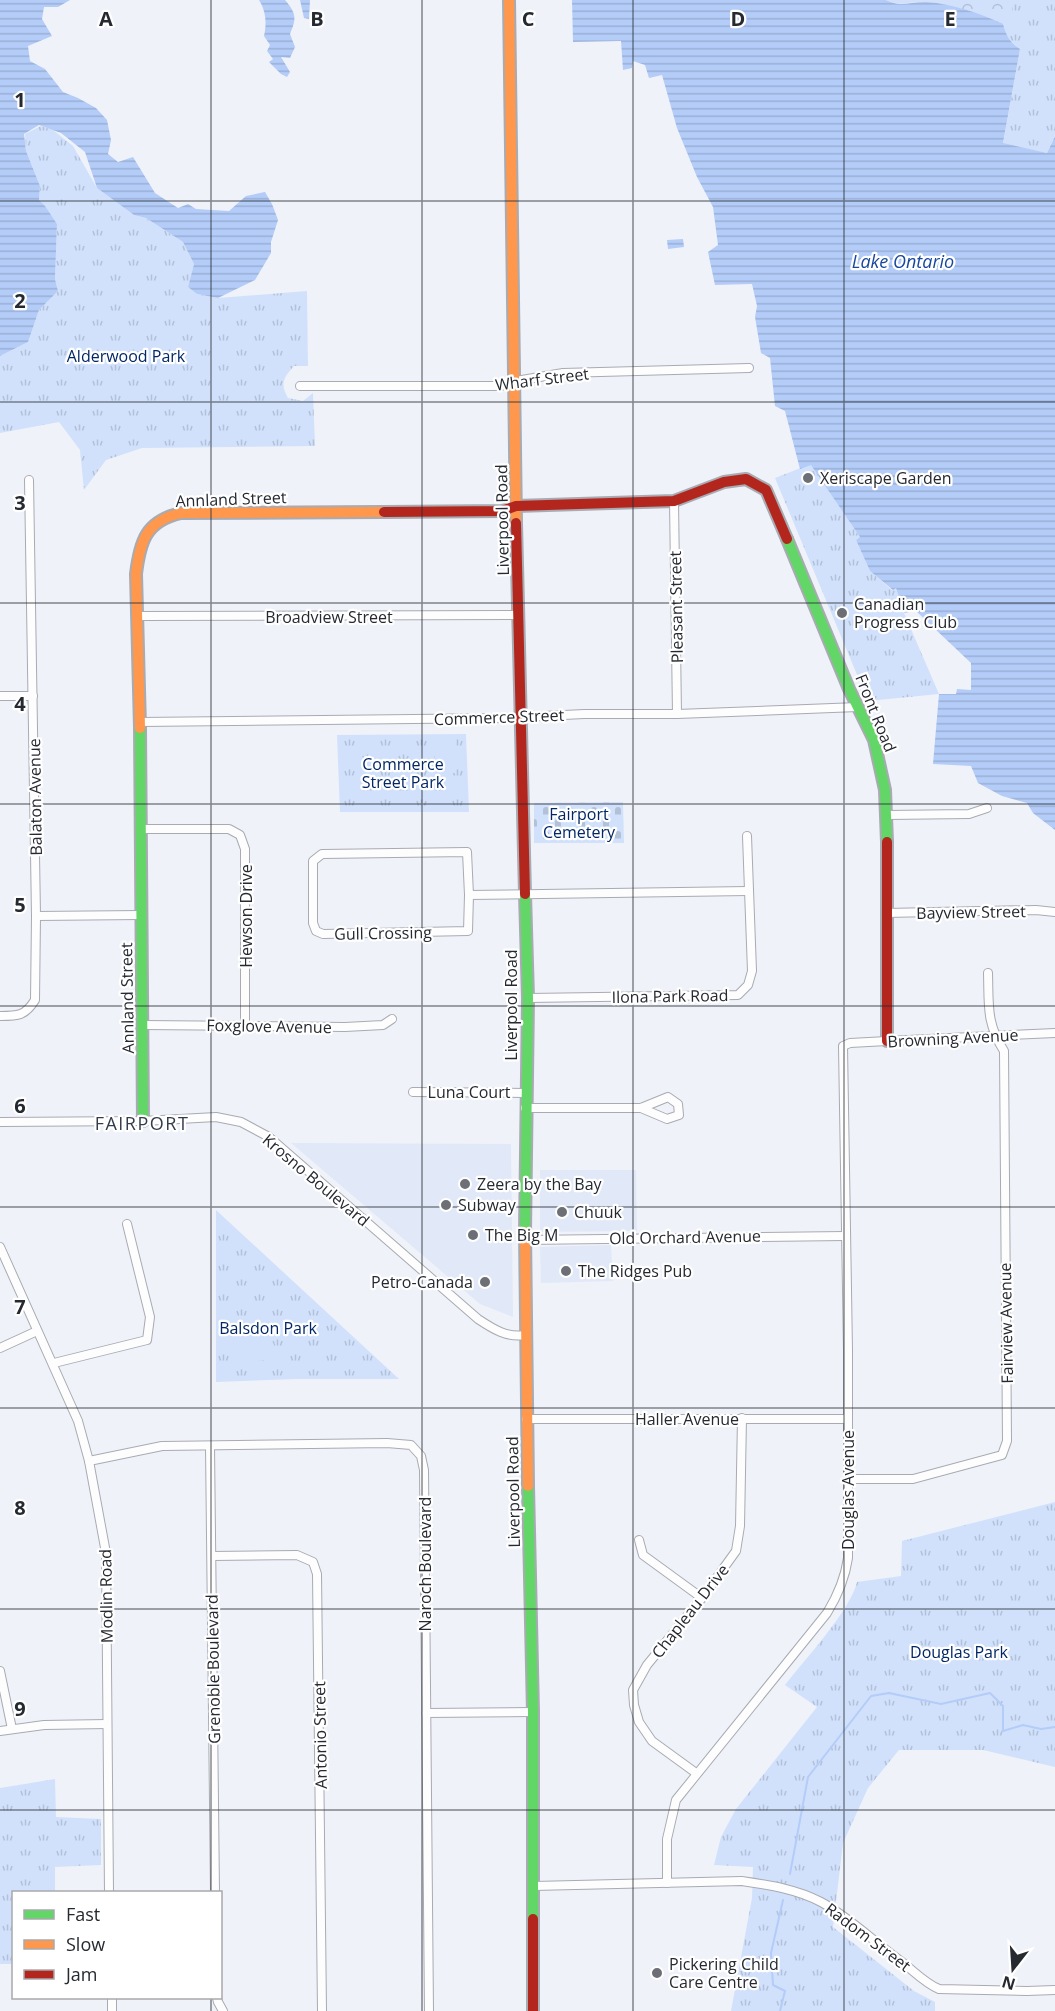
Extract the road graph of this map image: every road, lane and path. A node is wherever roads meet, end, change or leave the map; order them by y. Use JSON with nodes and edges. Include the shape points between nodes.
{"nodes":[{"id":1,"x":509,"y":0,"type":"edge"},
{"id":2,"x":749,"y":368,"type":"dead end"},
{"id":3,"x":516,"y":381,"type":"junction"},
{"id":4,"x":300,"y":386,"type":"dead end"},
{"id":5,"x":29,"y":480,"type":"dead end"},
{"id":6,"x":761,"y":485,"type":"joint"},
{"id":7,"x":674,"y":501,"type":"junction"},
{"id":8,"x":516,"y":506,"type":"junction"},
{"id":9,"x":519,"y":615,"type":"junction"},
{"id":10,"x":139,"y":616,"type":"junction"},
{"id":11,"x":0,"y":696,"type":"edge"},
{"id":12,"x":33,"y":696,"type":"junction"},
{"id":13,"x":858,"y":707,"type":"junction"},
{"id":14,"x":677,"y":714,"type":"junction"},
{"id":15,"x":520,"y":718,"type":"junction"},
{"id":16,"x":140,"y":722,"type":"junction"},
{"id":17,"x":987,"y":808,"type":"dead end"},
{"id":18,"x":886,"y":814,"type":"junction"},
{"id":19,"x":141,"y":829,"type":"junction"},
{"id":20,"x":747,"y":836,"type":"dead end"},
{"id":21,"x":748,"y":891,"type":"junction"},
{"id":22,"x":526,"y":894,"type":"junction"},
{"id":23,"x":469,"y":895,"type":"junction"},
{"id":24,"x":1055,"y":912,"type":"edge"},
{"id":25,"x":886,"y":913,"type":"junction"},
{"id":26,"x":141,"y":915,"type":"junction"},
{"id":27,"x":36,"y":916,"type":"junction"},
{"id":28,"x":988,"y":973,"type":"dead end"},
{"id":29,"x":528,"y":998,"type":"junction"},
{"id":30,"x":0,"y":1016,"type":"edge"},
{"id":31,"x":392,"y":1019,"type":"dead end"},
{"id":32,"x":143,"y":1024,"type":"junction"},
{"id":33,"x":245,"y":1026,"type":"junction"},
{"id":34,"x":1055,"y":1033,"type":"edge"},
{"id":35,"x":994,"y":1037,"type":"junction"},
{"id":36,"x":887,"y":1041,"type":"junction"},
{"id":37,"x":850,"y":1043,"type":"joint"},
{"id":38,"x":413,"y":1092,"type":"dead end"},
{"id":39,"x":525,"y":1093,"type":"junction"},
{"id":40,"x":525,"y":1108,"type":"junction"},
{"id":41,"x":641,"y":1108,"type":"dead end"},
{"id":42,"x":143,"y":1121,"type":"junction"},
{"id":43,"x":0,"y":1122,"type":"edge"},
{"id":44,"x":127,"y":1224,"type":"dead end"},
{"id":45,"x":845,"y":1236,"type":"junction"},
{"id":46,"x":525,"y":1240,"type":"junction"},
{"id":47,"x":0,"y":1247,"type":"edge"},
{"id":48,"x":37,"y":1331,"type":"junction"},
{"id":49,"x":525,"y":1335,"type":"junction"},
{"id":50,"x":0,"y":1348,"type":"edge"},
{"id":51,"x":54,"y":1364,"type":"junction"},
{"id":52,"x":742,"y":1418,"type":"junction"},
{"id":53,"x":526,"y":1419,"type":"junction"},
{"id":54,"x":848,"y":1419,"type":"junction"},
{"id":55,"x":210,"y":1446,"type":"junction"},
{"id":56,"x":89,"y":1461,"type":"junction"},
{"id":57,"x":849,"y":1479,"type":"junction"},
{"id":58,"x":639,"y":1540,"type":"dead end"},
{"id":59,"x":212,"y":1556,"type":"junction"},
{"id":60,"x":702,"y":1598,"type":"junction"},
{"id":61,"x":0,"y":1671,"type":"edge"},
{"id":62,"x":533,"y":1712,"type":"junction"},
{"id":63,"x":426,"y":1713,"type":"junction"},
{"id":64,"x":107,"y":1724,"type":"junction"},
{"id":65,"x":12,"y":1729,"type":"junction"},
{"id":66,"x":0,"y":1731,"type":"edge"},
{"id":67,"x":696,"y":1773,"type":"junction"},
{"id":68,"x":668,"y":1883,"type":"junction"},
{"id":69,"x":534,"y":1886,"type":"junction"},
{"id":70,"x":109,"y":1891,"type":"edge"},
{"id":71,"x":215,"y":1891,"type":"edge"},
{"id":72,"x":1055,"y":1990,"type":"edge"},
{"id":73,"x":322,"y":2011,"type":"edge"},
{"id":74,"x":429,"y":2011,"type":"edge"},
{"id":75,"x":533,"y":2011,"type":"edge"}],
"edges":[{"from":1,"to":3,"type":"street","name":"Liverpool Road"},
{"from":2,"to":3,"type":"street","name":"Wharf Street","via":[[562,373]]},
{"from":3,"to":4,"type":"street","name":"Wharf Street","via":[[501,386]]},
{"from":3,"to":8,"type":"street","name":"Liverpool Road"},
{"from":5,"to":12,"type":"street","name":"Balaton Avenue"},
{"from":6,"to":7,"type":"street","name":"Annland Street","via":[[746,479],[724,482]]},
{"from":6,"to":13,"type":"street","name":"Front Road"},
{"from":7,"to":8,"type":"street","name":"Annland Street"},
{"from":7,"to":14,"type":"street","name":"Pleasant Street"},
{"from":8,"to":9,"type":"street","name":"Liverpool Road"},
{"from":8,"to":10,"type":"street","name":"Annland Street","via":[[502,511],[182,513],[164,517],[152,527],[139,549]]},
{"from":9,"to":10,"type":"street","name":"Broadview Street"},
{"from":9,"to":15,"type":"street","name":"Liverpool Road"},
{"from":10,"to":16,"type":"street","name":"Annland Street"},
{"from":11,"to":12,"type":"street"},
{"from":12,"to":27,"type":"street","name":"Balaton Avenue"},
{"from":13,"to":14,"type":"street","name":"Commerce Street"},
{"from":13,"to":18,"type":"street","name":"Front Road","via":[[880,764]]},
{"from":14,"to":15,"type":"street","name":"Commerce Street"},
{"from":15,"to":16,"type":"street","name":"Commerce Street"},
{"from":15,"to":22,"type":"street","name":"Liverpool Road"},
{"from":16,"to":19,"type":"street","name":"Annland Street"},
{"from":17,"to":18,"type":"street","via":[[969,814]]},
{"from":18,"to":25,"type":"street","name":"Front Road"},
{"from":19,"to":26,"type":"street","name":"Annland Street"},
{"from":19,"to":33,"type":"street","name":"Hewson Drive","via":[[229,829],[240,836],[245,849]]},
{"from":20,"to":21,"type":"street","name":"Ilona Park Road"},
{"from":21,"to":22,"type":"street"},
{"from":21,"to":29,"type":"street","name":"Ilona Park Road","via":[[752,971],[748,985],[738,995]]},
{"from":22,"to":23,"type":"street"},
{"from":22,"to":29,"type":"street","name":"Liverpool Road"},
{"from":23,"to":23,"type":"street","name":"Gull Crossing","via":[[467,852],[322,854],[313,861],[312,923],[323,934],[468,932]]},
{"from":24,"to":25,"type":"street","name":"Bayview Street"},
{"from":25,"to":36,"type":"street","name":"Front Road"},
{"from":26,"to":27,"type":"street"},
{"from":26,"to":32,"type":"street","name":"Annland Street"},
{"from":27,"to":30,"type":"street","name":"Balaton Avenue","via":[[35,1000],[29,1010],[18,1016]]},
{"from":28,"to":35,"type":"street","via":[[989,1021]]},
{"from":29,"to":39,"type":"street","name":"Liverpool Road"},
{"from":31,"to":33,"type":"street","name":"Foxglove Avenue","via":[[383,1025],[364,1026]]},
{"from":32,"to":33,"type":"street","name":"Foxglove Avenue"},
{"from":32,"to":42,"type":"street","name":"Annland Street"},
{"from":34,"to":35,"type":"street","name":"Browning Avenue"},
{"from":35,"to":36,"type":"street","name":"Browning Avenue"},
{"from":35,"to":57,"type":"street","name":"Fairview Avenue","via":[[1004,1051],[1007,1441],[1002,1455],[913,1479]]},
{"from":36,"to":37,"type":"street","name":"Browning Avenue"},
{"from":37,"to":45,"type":"street","name":"Douglas Avenue","via":[[843,1046]]},
{"from":38,"to":39,"type":"street","name":"Luna Court"},
{"from":39,"to":40,"type":"street","name":"Liverpool Road"},
{"from":40,"to":41,"type":"street"},
{"from":40,"to":46,"type":"street","name":"Liverpool Road"},
{"from":42,"to":43,"type":"street","name":"Krosno Boulevard"},
{"from":42,"to":49,"type":"street","name":"Krosno Boulevard","via":[[216,1117],[241,1122],[269,1137],[478,1319],[514,1337]]},
{"from":44,"to":51,"type":"street","via":[[150,1317],[147,1340]]},
{"from":45,"to":46,"type":"street","name":"Old Orchard Avenue"},
{"from":45,"to":54,"type":"street","name":"Douglas Avenue"},
{"from":46,"to":49,"type":"street","name":"Liverpool Road"},
{"from":47,"to":48,"type":"street","name":"Modlin Road"},
{"from":48,"to":50,"type":"street"},
{"from":48,"to":51,"type":"street","name":"Modlin Road"},
{"from":49,"to":53,"type":"street","name":"Liverpool Road"},
{"from":51,"to":56,"type":"street","name":"Modlin Road","via":[[78,1421]]},
{"from":52,"to":53,"type":"street","name":"Haller Avenue"},
{"from":52,"to":54,"type":"street","name":"Haller Avenue"},
{"from":52,"to":60,"type":"street","name":"Chapleau Drive","via":[[736,1551]]},
{"from":53,"to":62,"type":"street","name":"Liverpool Road"},
{"from":54,"to":57,"type":"street","name":"Douglas Avenue"},
{"from":55,"to":56,"type":"street","name":"Naroch Boulevard","via":[[162,1446]]},
{"from":55,"to":59,"type":"street","name":"Grenoble Boulevard"},
{"from":55,"to":63,"type":"street","name":"Naroch Boulevard","via":[[387,1443],[411,1445],[420,1456],[424,1470]]},
{"from":56,"to":64,"type":"street","name":"Modlin Road","via":[[106,1553]]},
{"from":57,"to":67,"type":"street","name":"Douglas Avenue","via":[[848,1558],[839,1594]]},
{"from":58,"to":60,"type":"street","via":[[643,1556]]},
{"from":59,"to":71,"type":"street","name":"Grenoble Boulevard"},
{"from":59,"to":73,"type":"street","name":"Antonio Street","via":[[297,1555],[313,1562],[317,1574]]},
{"from":60,"to":67,"type":"street","name":"Chapleau Drive","via":[[647,1665],[633,1690],[639,1722],[652,1741]]},
{"from":61,"to":65,"type":"street"},
{"from":62,"to":63,"type":"street"},
{"from":62,"to":69,"type":"street","name":"Liverpool Road"},
{"from":63,"to":74,"type":"street","name":"Naroch Boulevard"},
{"from":64,"to":65,"type":"street"},
{"from":64,"to":70,"type":"street","name":"Modlin Road"},
{"from":65,"to":66,"type":"street"},
{"from":67,"to":68,"type":"street","name":"Douglas Avenue","via":[[676,1800],[670,1821],[666,1839]]},
{"from":68,"to":69,"type":"street","name":"Radom Street"},
{"from":68,"to":72,"type":"street","name":"Radom Street","via":[[742,1881],[798,1892],[834,1910],[939,1989]]},
{"from":69,"to":75,"type":"street","name":"Liverpool Road"}]}
